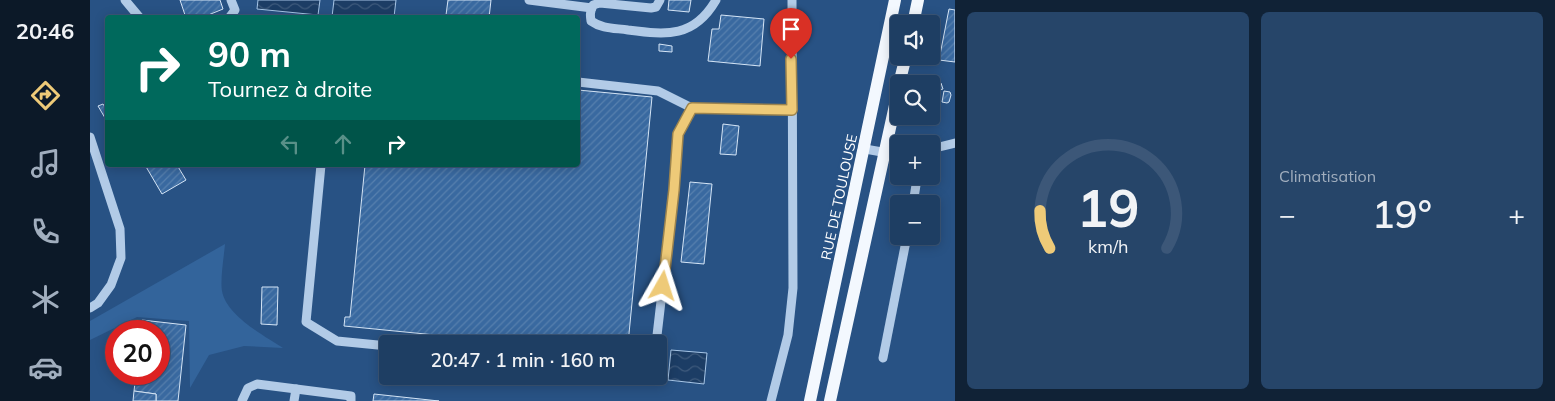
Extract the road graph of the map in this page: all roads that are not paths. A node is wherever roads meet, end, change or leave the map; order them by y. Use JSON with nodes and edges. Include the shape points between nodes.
{"nodes":[{"id":1,"x":125,"y":0,"type":"edge"},
{"id":2,"x":232,"y":0,"type":"edge"},
{"id":3,"x":529,"y":0,"type":"edge"},
{"id":4,"x":660,"y":0,"type":"edge"},
{"id":5,"x":716,"y":0,"type":"edge"},
{"id":6,"x":792,"y":0,"type":"edge"},
{"id":7,"x":895,"y":0,"type":"edge"},
{"id":8,"x":918,"y":0,"type":"edge"},
{"id":9,"x":592,"y":8,"type":"junction"},
{"id":10,"x":138,"y":15,"type":"edge"},
{"id":11,"x":231,"y":15,"type":"edge"},
{"id":12,"x":915,"y":15,"type":"edge"},
{"id":13,"x":580,"y":82,"type":"edge"},
{"id":14,"x":692,"y":108,"type":"junction"},
{"id":15,"x":792,"y":110,"type":"junction"},
{"id":16,"x":890,"y":125,"type":"edge"},
{"id":17,"x":90,"y":137,"type":"edge"},
{"id":18,"x":955,"y":143,"type":"edge"},
{"id":19,"x":940,"y":147,"type":"edge"},
{"id":20,"x":864,"y":149,"type":"junction"},
{"id":21,"x":884,"y":153,"type":"junction"},
{"id":22,"x":890,"y":154,"type":"edge"},
{"id":23,"x":321,"y":167,"type":"edge"},
{"id":24,"x":916,"y":185,"type":"dead end"},
{"id":25,"x":914,"y":195,"type":"edge"},
{"id":26,"x":905,"y":245,"type":"edge"},
{"id":27,"x":90,"y":308,"type":"edge"},
{"id":28,"x":657,"y":335,"type":"edge"},
{"id":29,"x":379,"y":345,"type":"edge"},
{"id":30,"x":883,"y":358,"type":"dead end"},
{"id":31,"x":296,"y":389,"type":"junction"},
{"id":32,"x":834,"y":398,"type":"edge"},
{"id":33,"x":242,"y":401,"type":"edge"},
{"id":34,"x":294,"y":401,"type":"edge"},
{"id":35,"x":350,"y":401,"type":"edge"},
{"id":36,"x":771,"y":401,"type":"edge"},
{"id":37,"x":810,"y":401,"type":"edge"}],
"edges":[{"from":1,"to":10,"type":"street"},
{"from":2,"to":11,"type":"street","via":[[235,10]]},
{"from":3,"to":9,"type":"street"},
{"from":4,"to":9,"type":"street","via":[[651,8],[600,3]]},
{"from":5,"to":9,"type":"street","via":[[708,13],[691,27],[670,34],[598,26],[591,21],[589,13]]},
{"from":6,"to":15,"type":"street"},
{"from":7,"to":20,"type":"main road","name":"RUE DE TOULOUSE"},
{"from":8,"to":12,"type":"main road"},
{"from":13,"to":14,"type":"street","via":[[658,91]]},
{"from":14,"to":15,"type":"street"},
{"from":14,"to":28,"type":"street","via":[[678,134]]},
{"from":15,"to":36,"type":"street","via":[[793,288],[788,335]]},
{"from":16,"to":21,"type":"main road"},
{"from":17,"to":27,"type":"street","via":[[120,229],[121,258],[110,285],[98,303]]},
{"from":18,"to":19,"type":"street"},
{"from":20,"to":21,"type":"street"},
{"from":20,"to":37,"type":"main road","name":"RUE DE TOULOUSE"},
{"from":21,"to":22,"type":"street"},
{"from":21,"to":32,"type":"main road"},
{"from":23,"to":29,"type":"street","via":[[306,322],[337,341]]},
{"from":24,"to":25,"type":"street"},
{"from":26,"to":30,"type":"street"},
{"from":31,"to":33,"type":"street","via":[[258,384],[248,388]]},
{"from":31,"to":34,"type":"street"},
{"from":31,"to":35,"type":"street","via":[[351,396]]}]}
